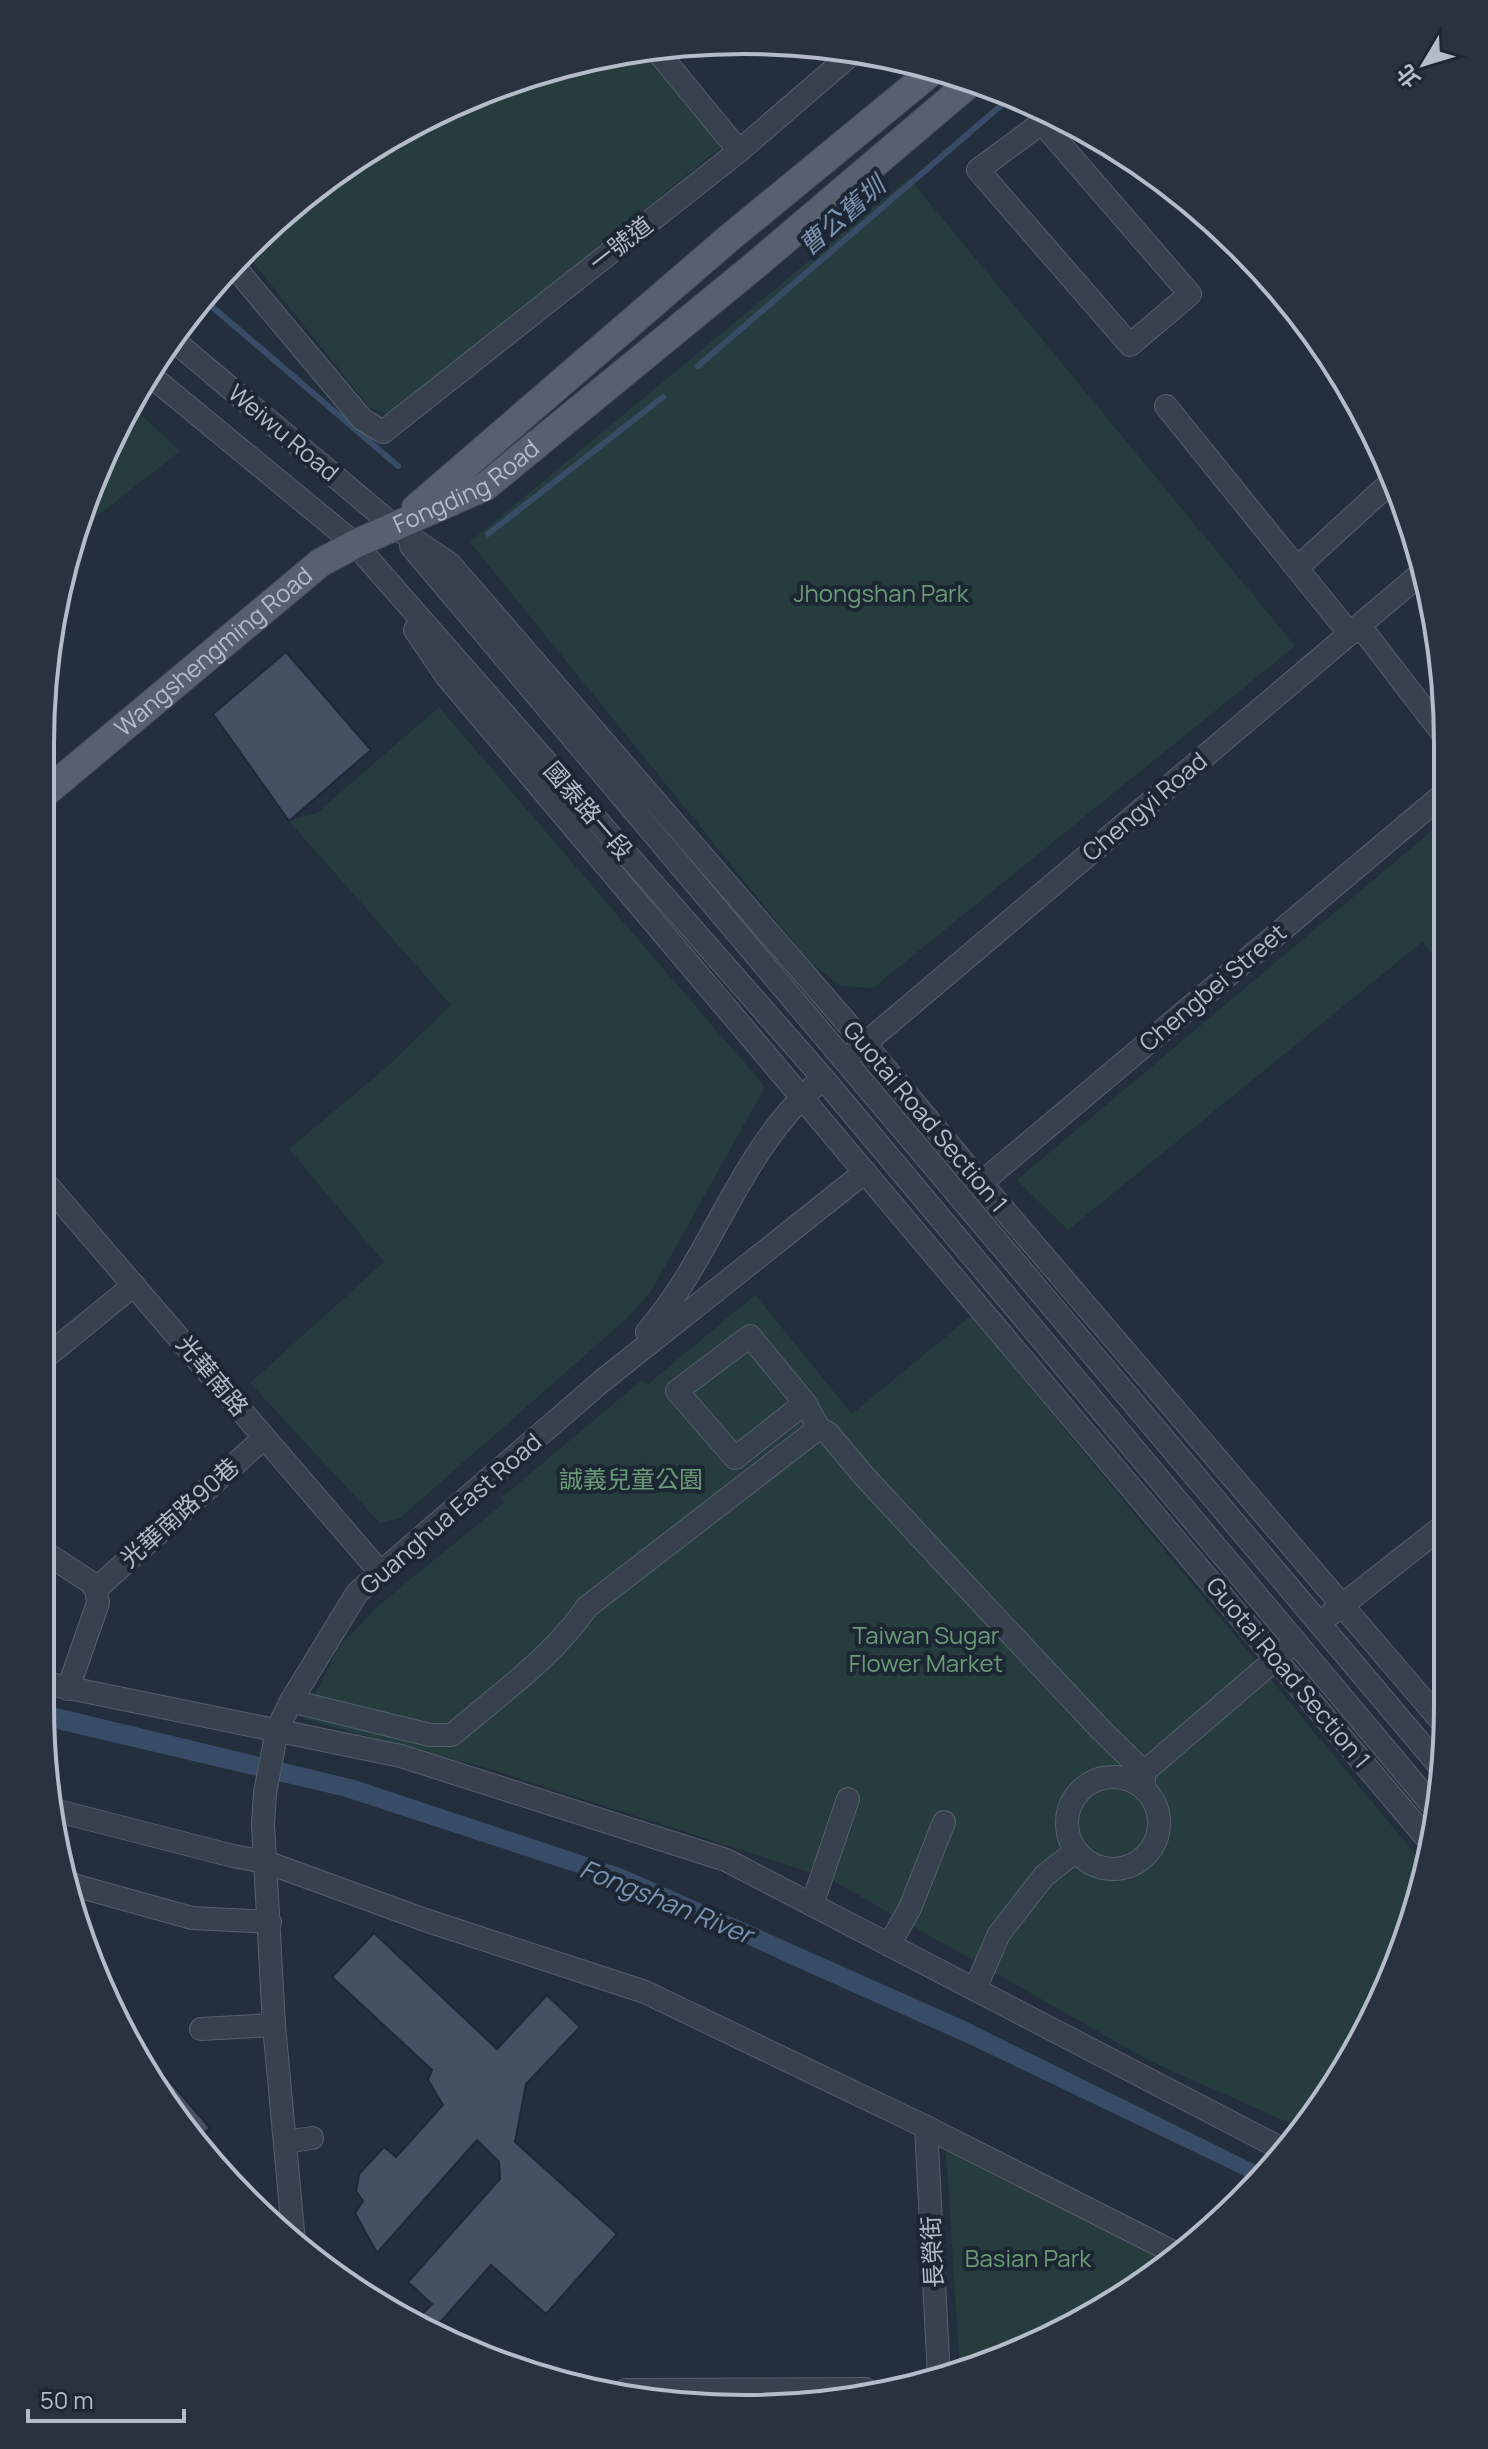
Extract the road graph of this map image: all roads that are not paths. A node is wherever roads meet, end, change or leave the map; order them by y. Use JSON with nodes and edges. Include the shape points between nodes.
{"nodes":[{"id":1,"x":664,"y":59,"type":"edge"},
{"id":2,"x":843,"y":61,"type":"edge"},
{"id":3,"x":924,"y":78,"type":"edge"},
{"id":4,"x":962,"y":90,"type":"edge"},
{"id":5,"x":1043,"y":122,"type":"edge"},
{"id":6,"x":1059,"y":130,"type":"edge"},
{"id":7,"x":739,"y":151,"type":"junction"},
{"id":8,"x":240,"y":273,"type":"edge"},
{"id":9,"x":181,"y":346,"type":"edge"},
{"id":10,"x":157,"y":381,"type":"edge"},
{"id":11,"x":1166,"y":406,"type":"dead end"},
{"id":12,"x":1384,"y":488,"type":"edge"},
{"id":13,"x":395,"y":527,"type":"junction"},
{"id":14,"x":355,"y":544,"type":"junction"},
{"id":15,"x":1297,"y":568,"type":"junction"},
{"id":16,"x":1414,"y":580,"type":"edge"},
{"id":17,"x":1355,"y":630,"type":"junction"},
{"id":18,"x":1434,"y":723,"type":"edge"},
{"id":19,"x":54,"y":785,"type":"edge"},
{"id":20,"x":1434,"y":802,"type":"edge"},
{"id":21,"x":731,"y":975,"type":"junction"},
{"id":22,"x":712,"y":991,"type":"junction"},
{"id":23,"x":865,"y":1044,"type":"junction"},
{"id":24,"x":845,"y":1060,"type":"junction"},
{"id":25,"x":823,"y":1078,"type":"junction"},
{"id":26,"x":802,"y":1097,"type":"junction"},
{"id":27,"x":865,"y":1172,"type":"junction"},
{"id":28,"x":981,"y":1183,"type":"junction"},
{"id":29,"x":54,"y":1193,"type":"edge"},
{"id":30,"x":134,"y":1285,"type":"junction"},
{"id":31,"x":54,"y":1350,"type":"edge"},
{"id":32,"x":602,"y":1381,"type":"junction"},
{"id":33,"x":805,"y":1403,"type":"junction"},
{"id":34,"x":819,"y":1428,"type":"junction"},
{"id":35,"x":264,"y":1438,"type":"junction"},
{"id":36,"x":1434,"y":1533,"type":"edge"},
{"id":37,"x":54,"y":1558,"type":"edge"},
{"id":38,"x":380,"y":1572,"type":"junction"},
{"id":39,"x":96,"y":1589,"type":"junction"},
{"id":40,"x":1341,"y":1606,"type":"junction"},
{"id":41,"x":1320,"y":1623,"type":"junction"},
{"id":42,"x":1296,"y":1643,"type":"junction"},
{"id":43,"x":1276,"y":1658,"type":"junction"},
{"id":44,"x":54,"y":1686,"type":"edge"},
{"id":45,"x":68,"y":1689,"type":"junction"},
{"id":46,"x":291,"y":1701,"type":"junction"},
{"id":47,"x":1434,"y":1713,"type":"edge"},
{"id":48,"x":277,"y":1730,"type":"junction"},
{"id":49,"x":1432,"y":1757,"type":"edge"},
{"id":50,"x":1144,"y":1780,"type":"junction"},
{"id":51,"x":848,"y":1799,"type":"dead end"},
{"id":52,"x":1427,"y":1799,"type":"edge"},
{"id":53,"x":63,"y":1812,"type":"edge"},
{"id":54,"x":944,"y":1822,"type":"dead end"},
{"id":55,"x":1422,"y":1833,"type":"edge"},
{"id":56,"x":1076,"y":1851,"type":"junction"},
{"id":57,"x":266,"y":1862,"type":"junction"},
{"id":58,"x":79,"y":1886,"type":"edge"},
{"id":59,"x":812,"y":1905,"type":"junction"},
{"id":60,"x":270,"y":1922,"type":"junction"},
{"id":61,"x":889,"y":1945,"type":"junction"},
{"id":62,"x":975,"y":1989,"type":"junction"},
{"id":63,"x":274,"y":2025,"type":"junction"},
{"id":64,"x":201,"y":2029,"type":"dead end"},
{"id":65,"x":926,"y":2127,"type":"junction"},
{"id":66,"x":312,"y":2138,"type":"dead end"},
{"id":67,"x":285,"y":2142,"type":"junction"},
{"id":68,"x":1275,"y":2145,"type":"edge"},
{"id":69,"x":293,"y":2227,"type":"edge"},
{"id":70,"x":1167,"y":2249,"type":"edge"},
{"id":71,"x":938,"y":2366,"type":"edge"}],
"edges":[{"from":1,"to":7,"type":"street"},
{"from":2,"to":7,"type":"street","name":"一號道"},
{"from":3,"to":13,"type":"main road","name":"Fongding Road","via":[[728,239]]},
{"from":4,"to":13,"type":"main road","name":"Fongding Road","via":[[486,486]]},
{"from":5,"to":6,"type":"street","via":[[978,170],[1130,345],[1190,294]]},
{"from":7,"to":8,"type":"street","name":"一號道","via":[[383,432],[362,419]]},
{"from":9,"to":13,"type":"street","name":"Weiwu Road"},
{"from":10,"to":14,"type":"street","name":"Weiwu Road"},
{"from":11,"to":15,"type":"street"},
{"from":12,"to":15,"type":"street"},
{"from":13,"to":14,"type":"main road","name":"Wangshengming Road"},
{"from":13,"to":23,"type":"street","name":"Guotai Road Section 1","via":[[450,564]]},
{"from":13,"to":24,"type":"street","name":"國泰路一段"},
{"from":14,"to":19,"type":"main road","name":"Wangshengming Road","via":[[320,563]]},
{"from":14,"to":21,"type":"street","name":"國泰路一段"},
{"from":14,"to":22,"type":"street","name":"Guotai Road Section 1","via":[[447,677]]},
{"from":15,"to":17,"type":"street"},
{"from":16,"to":17,"type":"street","name":"Chengyi Road"},
{"from":17,"to":18,"type":"street"},
{"from":17,"to":23,"type":"street","name":"Chengyi Road"},
{"from":20,"to":28,"type":"street","name":"Chengbei Street"},
{"from":21,"to":22,"type":"street"},
{"from":21,"to":25,"type":"street","name":"國泰路一段"},
{"from":22,"to":26,"type":"street","name":"Guotai Road Section 1"},
{"from":23,"to":24,"type":"street","name":"Guanghua East Road"},
{"from":23,"to":28,"type":"street","name":"Guotai Road Section 1"},
{"from":24,"to":25,"type":"street","name":"Guanghua East Road"},
{"from":24,"to":41,"type":"street","name":"Guotai Road Section 1"},
{"from":25,"to":26,"type":"street","name":"Guanghua East Road"},
{"from":25,"to":42,"type":"street","name":"Guotai Road Section 1"},
{"from":26,"to":27,"type":"street","name":"Guotai Road Section 1"},
{"from":26,"to":32,"type":"street","name":"Guanghua East Road","via":[[764,1141],[665,1312]]},
{"from":27,"to":32,"type":"street","name":"Guanghua East Road"},
{"from":27,"to":43,"type":"street","name":"Guotai Road Section 1"},
{"from":28,"to":40,"type":"street","name":"Guotai Road Section 1"},
{"from":29,"to":30,"type":"street","name":"光華南路"},
{"from":30,"to":31,"type":"street"},
{"from":30,"to":35,"type":"street","name":"光華南路"},
{"from":32,"to":38,"type":"street","name":"Guanghua East Road"},
{"from":33,"to":33,"type":"street","via":[[750,1336],[677,1391],[735,1458]]},
{"from":33,"to":34,"type":"street"},
{"from":34,"to":46,"type":"street","via":[[587,1607],[533,1665],[452,1735],[430,1735]]},
{"from":34,"to":50,"type":"street"},
{"from":35,"to":38,"type":"street","name":"光華南路"},
{"from":35,"to":39,"type":"street","name":"光華南路90巷"},
{"from":36,"to":40,"type":"street"},
{"from":37,"to":39,"type":"street"},
{"from":38,"to":46,"type":"street","name":"Guanghua East Road","via":[[357,1593]]},
{"from":39,"to":45,"type":"street","via":[[98,1603]]},
{"from":40,"to":41,"type":"street"},
{"from":40,"to":47,"type":"street","name":"Guotai Road Section 1"},
{"from":41,"to":42,"type":"street"},
{"from":41,"to":49,"type":"street","name":"Guotai Road Section 1"},
{"from":42,"to":43,"type":"street"},
{"from":42,"to":52,"type":"street","name":"Guotai Road Section 1"},
{"from":43,"to":50,"type":"street"},
{"from":43,"to":55,"type":"street","name":"Guotai Road Section 1"},
{"from":44,"to":45,"type":"street"},
{"from":45,"to":48,"type":"street"},
{"from":46,"to":48,"type":"street","name":"Guanghua East Road"},
{"from":48,"to":57,"type":"street","name":"Guanghua East Road","via":[[265,1793]]},
{"from":48,"to":59,"type":"street","via":[[401,1756],[579,1811],[726,1860]]},
{"from":50,"to":56,"type":"street","via":[[1102,1778],[1077,1794],[1067,1822]]},
{"from":50,"to":56,"type":"street","via":[[1159,1816],[1154,1846],[1145,1858],[1116,1870],[1087,1862]]},
{"from":51,"to":59,"type":"street"},
{"from":53,"to":57,"type":"street"},
{"from":54,"to":61,"type":"street","via":[[910,1908]]},
{"from":56,"to":62,"type":"street","via":[[1044,1876],[999,1934]]},
{"from":57,"to":60,"type":"street"},
{"from":57,"to":65,"type":"street","via":[[645,1992]]},
{"from":58,"to":60,"type":"street","via":[[192,1918]]},
{"from":59,"to":61,"type":"street"},
{"from":60,"to":63,"type":"street"},
{"from":61,"to":62,"type":"street"},
{"from":62,"to":68,"type":"street"},
{"from":63,"to":64,"type":"street"},
{"from":63,"to":67,"type":"street"},
{"from":65,"to":70,"type":"street"},
{"from":65,"to":71,"type":"street","name":"長榮街"},
{"from":66,"to":67,"type":"street"},
{"from":67,"to":69,"type":"street"}]}
